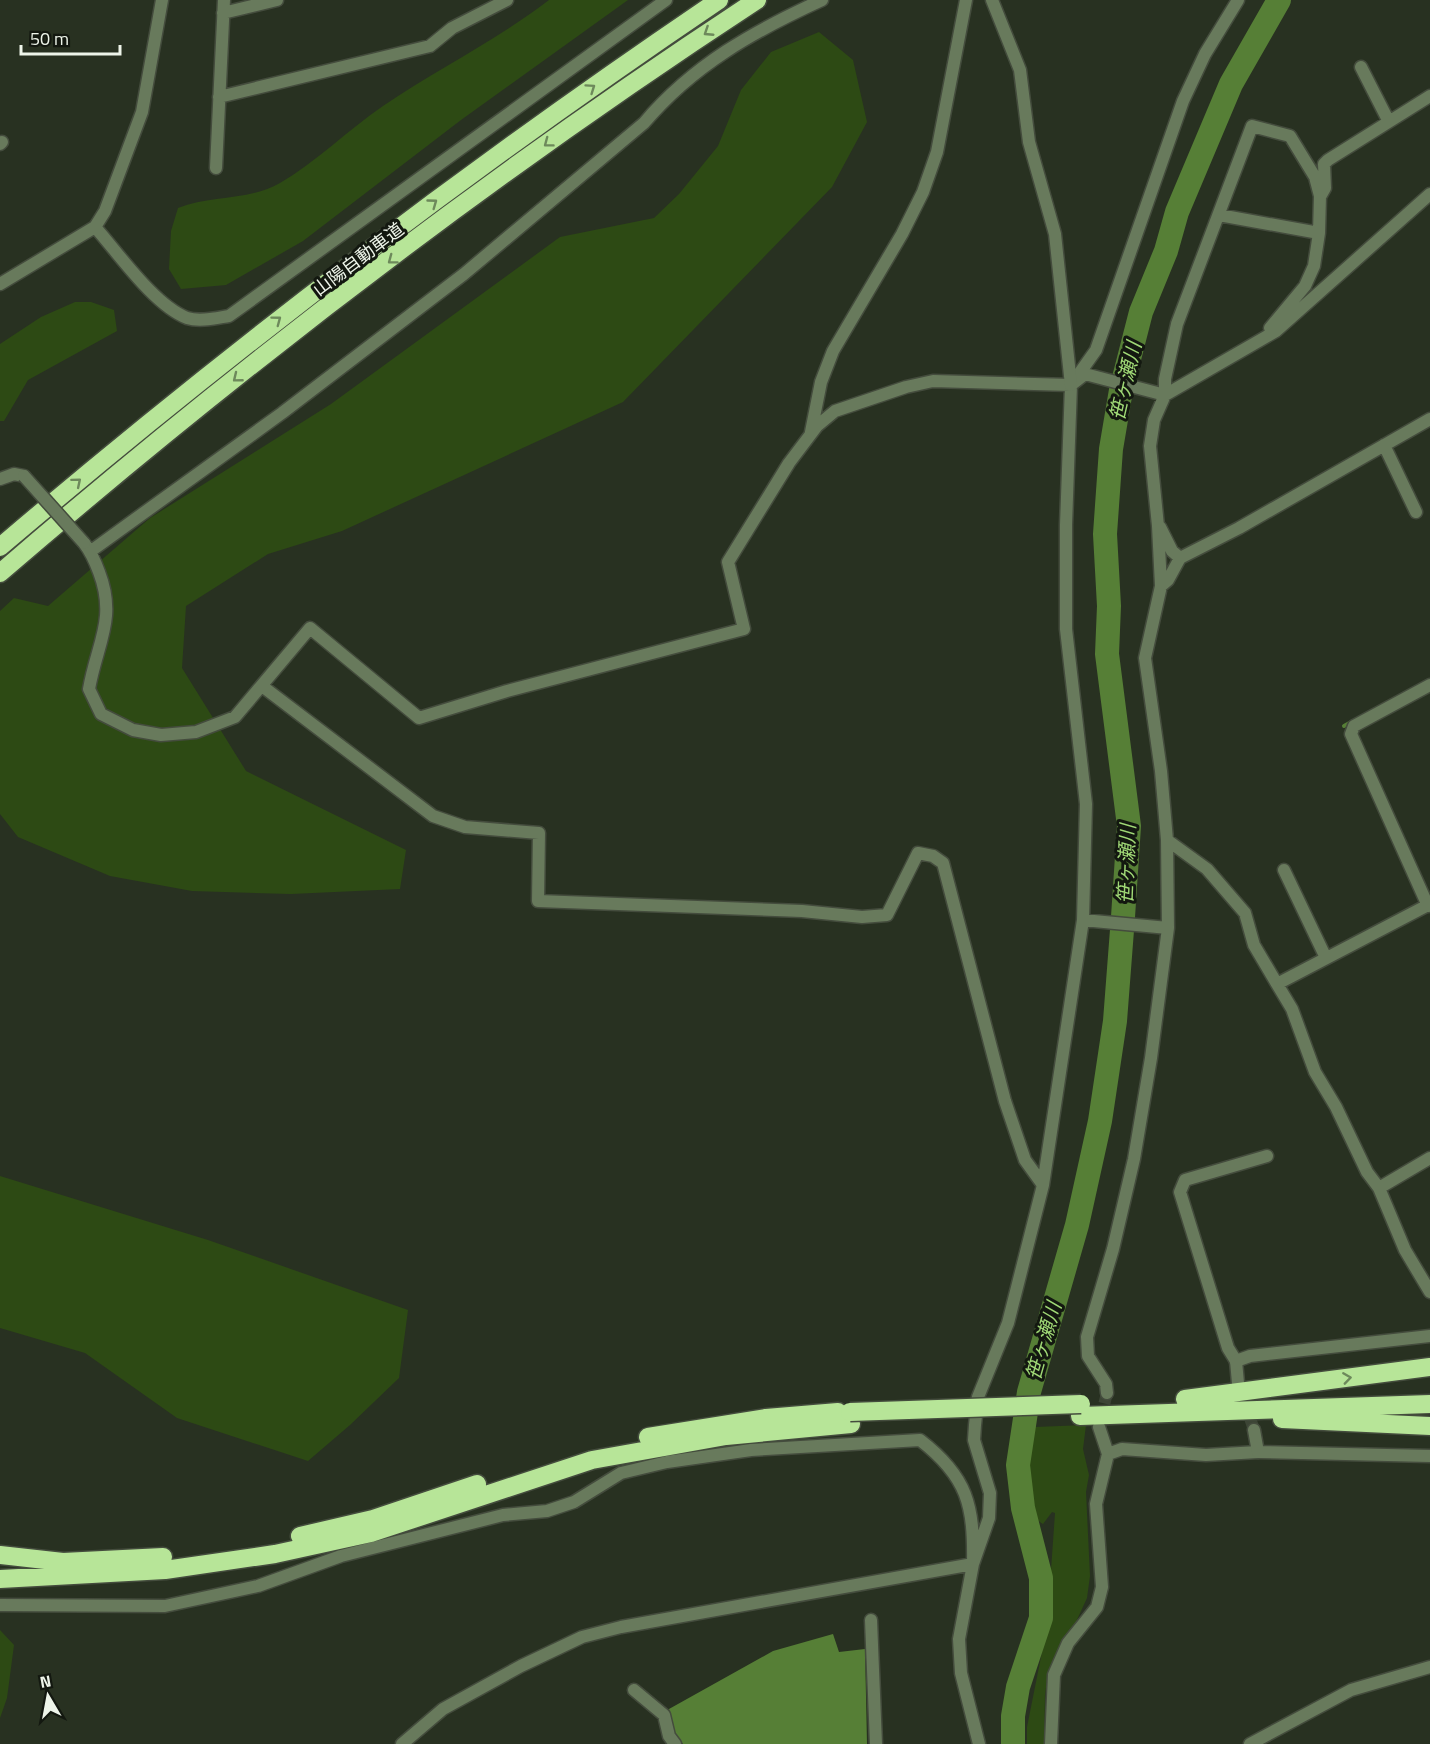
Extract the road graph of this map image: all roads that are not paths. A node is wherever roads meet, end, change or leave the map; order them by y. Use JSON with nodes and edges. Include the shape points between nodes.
{"nodes":[{"id":1,"x":162,"y":0,"type":"edge"},
{"id":2,"x":277,"y":0,"type":"edge"},
{"id":3,"x":507,"y":0,"type":"edge"},
{"id":4,"x":666,"y":0,"type":"edge"},
{"id":5,"x":719,"y":0,"type":"edge"},
{"id":6,"x":757,"y":0,"type":"edge"},
{"id":7,"x":822,"y":0,"type":"edge"},
{"id":8,"x":966,"y":0,"type":"edge"},
{"id":9,"x":992,"y":0,"type":"edge"},
{"id":10,"x":1238,"y":0,"type":"edge"},
{"id":11,"x":224,"y":6,"type":"edge"},
{"id":12,"x":1361,"y":67,"type":"dead end"},
{"id":13,"x":1430,"y":96,"type":"edge"},
{"id":14,"x":219,"y":97,"type":"junction"},
{"id":15,"x":1388,"y":120,"type":"junction"},
{"id":16,"x":216,"y":168,"type":"dead end"},
{"id":17,"x":1430,"y":194,"type":"edge"},
{"id":18,"x":1320,"y":196,"type":"junction"},
{"id":19,"x":1219,"y":215,"type":"junction"},
{"id":20,"x":95,"y":227,"type":"junction"},
{"id":21,"x":1319,"y":233,"type":"junction"},
{"id":22,"x":0,"y":284,"type":"edge"},
{"id":23,"x":1266,"y":336,"type":"junction"},
{"id":24,"x":1071,"y":385,"type":"junction"},
{"id":25,"x":1161,"y":395,"type":"junction"},
{"id":26,"x":1430,"y":419,"type":"edge"},
{"id":27,"x":810,"y":435,"type":"junction"},
{"id":28,"x":1384,"y":445,"type":"junction"},
{"id":29,"x":0,"y":478,"type":"edge"},
{"id":30,"x":1416,"y":512,"type":"dead end"},
{"id":31,"x":1158,"y":526,"type":"junction"},
{"id":32,"x":0,"y":547,"type":"edge"},
{"id":33,"x":87,"y":547,"type":"junction"},
{"id":34,"x":1180,"y":558,"type":"junction"},
{"id":35,"x":0,"y":573,"type":"edge"},
{"id":36,"x":1161,"y":585,"type":"junction"},
{"id":37,"x":1430,"y":685,"type":"edge"},
{"id":38,"x":262,"y":686,"type":"junction"},
{"id":39,"x":1167,"y":840,"type":"junction"},
{"id":40,"x":1284,"y":870,"type":"dead end"},
{"id":41,"x":1429,"y":905,"type":"edge"},
{"id":42,"x":1083,"y":920,"type":"junction"},
{"id":43,"x":1168,"y":928,"type":"junction"},
{"id":44,"x":1326,"y":958,"type":"junction"},
{"id":45,"x":1277,"y":984,"type":"junction"},
{"id":46,"x":1267,"y":1156,"type":"dead end"},
{"id":47,"x":1430,"y":1158,"type":"edge"},
{"id":48,"x":1043,"y":1185,"type":"junction"},
{"id":49,"x":1379,"y":1188,"type":"junction"},
{"id":50,"x":1430,"y":1292,"type":"edge"},
{"id":51,"x":1430,"y":1336,"type":"edge"},
{"id":52,"x":1236,"y":1361,"type":"junction"},
{"id":53,"x":1430,"y":1367,"type":"edge"},
{"id":54,"x":1238,"y":1383,"type":"tunnel mouth"},
{"id":55,"x":1430,"y":1391,"type":"edge"},
{"id":56,"x":1107,"y":1393,"type":"tunnel mouth"},
{"id":57,"x":1185,"y":1399,"type":"junction"},
{"id":58,"x":1430,"y":1404,"type":"edge"},
{"id":59,"x":1080,"y":1410,"type":"junction"},
{"id":60,"x":1208,"y":1410,"type":"junction"},
{"id":61,"x":1430,"y":1426,"type":"edge"},
{"id":62,"x":1099,"y":1428,"type":"tunnel mouth"},
{"id":63,"x":1254,"y":1430,"type":"tunnel mouth"},
{"id":64,"x":1258,"y":1452,"type":"junction"},
{"id":65,"x":1108,"y":1454,"type":"junction"},
{"id":66,"x":1430,"y":1456,"type":"edge"},
{"id":67,"x":0,"y":1545,"type":"edge"},
{"id":68,"x":0,"y":1555,"type":"edge"},
{"id":69,"x":973,"y":1564,"type":"junction"},
{"id":70,"x":63,"y":1568,"type":"junction"},
{"id":71,"x":0,"y":1575,"type":"edge"},
{"id":72,"x":0,"y":1579,"type":"edge"},
{"id":73,"x":0,"y":1605,"type":"edge"},
{"id":74,"x":872,"y":1620,"type":"dead end"},
{"id":75,"x":1430,"y":1667,"type":"edge"},
{"id":76,"x":634,"y":1690,"type":"dead end"},
{"id":77,"x":402,"y":1744,"type":"edge"},
{"id":78,"x":675,"y":1744,"type":"edge"},
{"id":79,"x":876,"y":1744,"type":"edge"},
{"id":80,"x":979,"y":1744,"type":"edge"},
{"id":81,"x":1051,"y":1744,"type":"edge"},
{"id":82,"x":1250,"y":1744,"type":"edge"}],
"edges":[{"from":1,"to":20,"type":"street","via":[[142,112]]},
{"from":2,"to":11,"type":"street"},
{"from":3,"to":14,"type":"street","via":[[452,28],[430,46]]},
{"from":4,"to":20,"type":"street","via":[[229,316],[189,318],[168,307]]},
{"from":32,"to":5,"type":"highway","name":"山陽自動車道","one_way":true,"via":[[315,291],[573,101]]},
{"from":6,"to":35,"type":"highway","name":"山陽自動車道","one_way":true,"via":[[585,116],[265,355]]},
{"from":7,"to":33,"type":"street","via":[[770,24],[716,56],[665,99],[644,123],[464,274],[282,413]]},
{"from":8,"to":27,"type":"street","via":[[937,152],[923,192],[833,351],[821,382]]},
{"from":9,"to":24,"type":"street","via":[[1020,70],[1029,142],[1055,234]]},
{"from":10,"to":24,"type":"street","via":[[1183,100],[1096,350]]},
{"from":11,"to":14,"type":"street"},
{"from":12,"to":15,"type":"street"},
{"from":13,"to":15,"type":"street"},
{"from":14,"to":16,"type":"street"},
{"from":15,"to":18,"type":"street","via":[[1324,164],[1325,188]]},
{"from":17,"to":23,"type":"street"},
{"from":18,"to":19,"type":"street","via":[[1315,177],[1290,136],[1252,126]]},
{"from":18,"to":21,"type":"street"},
{"from":19,"to":21,"type":"street"},
{"from":19,"to":25,"type":"street","via":[[1177,324]]},
{"from":20,"to":22,"type":"street"},
{"from":21,"to":23,"type":"street","via":[[1314,266],[1305,286]]},
{"from":23,"to":25,"type":"street"},
{"from":24,"to":25,"type":"street","via":[[1085,374]]},
{"from":24,"to":27,"type":"street","via":[[933,381],[835,411]]},
{"from":24,"to":42,"type":"street","via":[[1066,629],[1086,804]]},
{"from":25,"to":31,"type":"street","via":[[1150,446]]},
{"from":26,"to":28,"type":"street"},
{"from":27,"to":38,"type":"street","via":[[728,562],[744,629],[419,718],[310,628]]},
{"from":28,"to":30,"type":"street"},
{"from":28,"to":34,"type":"street"},
{"from":29,"to":33,"type":"street","bridge":true,"via":[[24,476]]},
{"from":31,"to":34,"type":"street"},
{"from":31,"to":36,"type":"street"},
{"from":33,"to":38,"type":"street","via":[[104,585],[108,607],[89,688],[101,714],[133,730],[161,735],[196,732],[235,717]]},
{"from":34,"to":36,"type":"street"},
{"from":36,"to":39,"type":"street","via":[[1145,658]]},
{"from":37,"to":41,"type":"street","via":[[1354,726],[1351,734]]},
{"from":38,"to":48,"type":"street","via":[[434,816],[465,827],[539,833],[538,901],[802,911],[862,917],[887,915],[918,853],[933,855],[943,862],[1005,1101],[1025,1160]]},
{"from":39,"to":43,"type":"street"},
{"from":39,"to":45,"type":"street","via":[[1207,869],[1245,913],[1254,945]]},
{"from":40,"to":44,"type":"street"},
{"from":41,"to":44,"type":"street"},
{"from":42,"to":43,"type":"street"},
{"from":42,"to":48,"type":"street"},
{"from":43,"to":56,"type":"street","via":[[1134,1159],[1087,1337],[1088,1356],[1106,1384]]},
{"from":44,"to":45,"type":"street"},
{"from":45,"to":49,"type":"street","via":[[1292,1009],[1315,1072]]},
{"from":46,"to":52,"type":"street","via":[[1185,1180],[1180,1192],[1228,1348]]},
{"from":47,"to":49,"type":"street"},
{"from":48,"to":69,"type":"street","via":[[1008,1323],[978,1397],[974,1440],[990,1493],[989,1518]]},
{"from":49,"to":50,"type":"street","via":[[1405,1250]]},
{"from":51,"to":52,"type":"street","via":[[1250,1356]]},
{"from":52,"to":54,"type":"street"},
{"from":57,"to":53,"type":"highway","one_way":true},
{"from":55,"to":57,"type":"highway"},
{"from":57,"to":59,"type":"highway"},
{"from":58,"to":60,"type":"highway"},
{"from":59,"to":60,"type":"highway"},
{"from":59,"to":70,"type":"highway","bridge":true,"via":[[725,1423],[588,1449],[373,1519],[272,1543]]},
{"from":60,"to":61,"type":"highway","via":[[1270,1418]]},
{"from":62,"to":65,"type":"street"},
{"from":63,"to":64,"type":"street"},
{"from":64,"to":65,"type":"street","via":[[1206,1455],[1122,1449]]},
{"from":64,"to":66,"type":"street"},
{"from":65,"to":81,"type":"street","via":[[1096,1504],[1102,1587],[1097,1607],[1068,1642],[1054,1675]]},
{"from":67,"to":70,"type":"highway"},
{"from":68,"to":70,"type":"highway"},
{"from":69,"to":73,"type":"street","via":[[973,1534],[964,1488],[920,1440],[751,1450],[667,1462],[621,1473],[574,1502],[547,1511],[503,1515],[341,1556],[258,1586],[165,1606]]},
{"from":69,"to":77,"type":"street","via":[[582,1637],[443,1709]]},
{"from":69,"to":80,"type":"street","via":[[959,1639],[961,1673]]},
{"from":70,"to":71,"type":"highway"},
{"from":70,"to":72,"type":"highway"},
{"from":74,"to":79,"type":"street"},
{"from":75,"to":82,"type":"street","via":[[1350,1690]]},
{"from":76,"to":78,"type":"street","via":[[664,1715]]}]}
